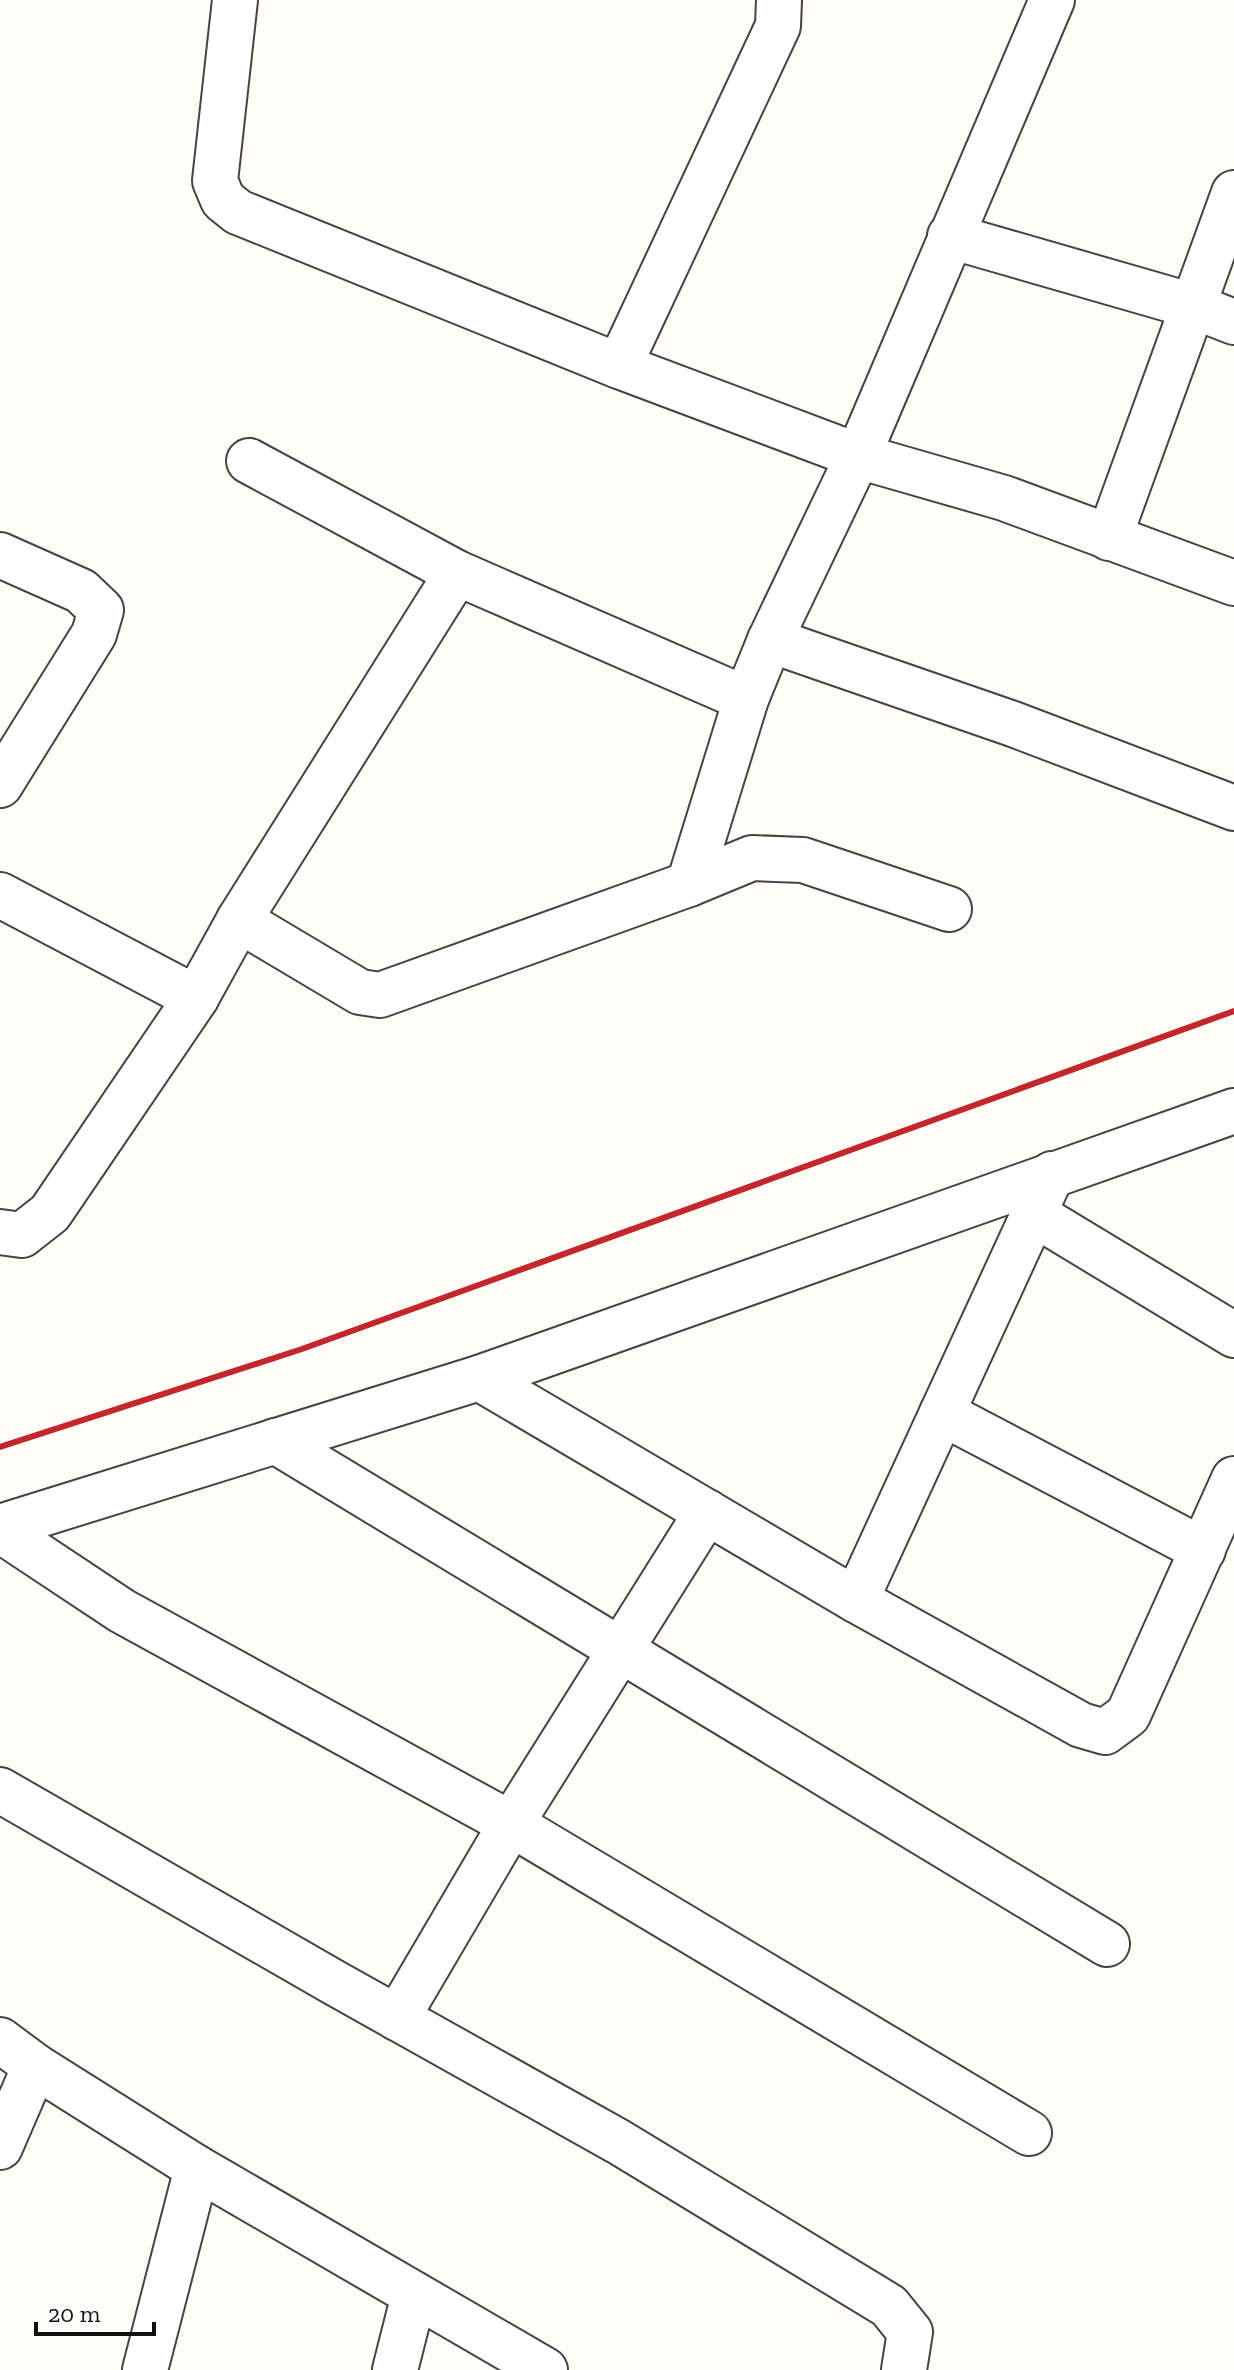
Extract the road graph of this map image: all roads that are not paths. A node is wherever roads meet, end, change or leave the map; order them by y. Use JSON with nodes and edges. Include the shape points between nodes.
{"nodes":[{"id":1,"x":235,"y":0,"type":"edge"},
{"id":2,"x":779,"y":0,"type":"edge"},
{"id":3,"x":1052,"y":0,"type":"edge"},
{"id":4,"x":1234,"y":193,"type":"edge"},
{"id":5,"x":950,"y":236,"type":"junction"},
{"id":6,"x":1193,"y":306,"type":"junction"},
{"id":7,"x":1234,"y":322,"type":"edge"},
{"id":8,"x":619,"y":366,"type":"junction"},
{"id":9,"x":858,"y":456,"type":"junction"},
{"id":10,"x":249,"y":461,"type":"dead end"},
{"id":11,"x":1109,"y":538,"type":"junction"},
{"id":12,"x":0,"y":555,"type":"edge"},
{"id":13,"x":457,"y":573,"type":"junction"},
{"id":14,"x":1234,"y":583,"type":"edge"},
{"id":15,"x":770,"y":640,"type":"junction"},
{"id":16,"x":746,"y":699,"type":"junction"},
{"id":17,"x":0,"y":785,"type":"edge"},
{"id":18,"x":1234,"y":808,"type":"edge"},
{"id":19,"x":689,"y":884,"type":"junction"},
{"id":20,"x":0,"y":895,"type":"edge"},
{"id":21,"x":949,"y":909,"type":"dead end"},
{"id":22,"x":239,"y":920,"type":"junction"},
{"id":23,"x":196,"y":998,"type":"junction"},
{"id":24,"x":1234,"y":1111,"type":"edge"},
{"id":25,"x":1052,"y":1174,"type":"junction"},
{"id":26,"x":1034,"y":1214,"type":"junction"},
{"id":27,"x":0,"y":1232,"type":"edge"},
{"id":28,"x":1234,"y":1335,"type":"edge"},
{"id":29,"x":479,"y":1378,"type":"junction"},
{"id":30,"x":942,"y":1413,"type":"junction"},
{"id":31,"x":275,"y":1441,"type":"junction"},
{"id":32,"x":1234,"y":1479,"type":"edge"},
{"id":33,"x":707,"y":1512,"type":"junction"},
{"id":34,"x":0,"y":1528,"type":"edge"},
{"id":35,"x":1203,"y":1550,"type":"junction"},
{"id":36,"x":856,"y":1600,"type":"junction"},
{"id":37,"x":621,"y":1648,"type":"junction"},
{"id":38,"x":0,"y":1790,"type":"edge"},
{"id":39,"x":511,"y":1824,"type":"junction"},
{"id":40,"x":1107,"y":1944,"type":"dead end"},
{"id":41,"x":397,"y":2018,"type":"junction"},
{"id":42,"x":11,"y":2051,"type":"edge"},
{"id":43,"x":1029,"y":2133,"type":"dead end"},
{"id":44,"x":0,"y":2147,"type":"edge"},
{"id":45,"x":197,"y":2168,"type":"junction"},
{"id":46,"x":414,"y":2295,"type":"junction"},
{"id":47,"x":145,"y":2370,"type":"edge"},
{"id":48,"x":395,"y":2370,"type":"edge"},
{"id":49,"x":545,"y":2370,"type":"edge"},
{"id":50,"x":904,"y":2370,"type":"edge"}],
"edges":[{"from":1,"to":8,"type":"street","via":[[215,181],[223,200],[238,212]]},
{"from":2,"to":8,"type":"street","via":[[778,26]]},
{"from":3,"to":5,"type":"street"},
{"from":4,"to":6,"type":"street"},
{"from":5,"to":6,"type":"street"},
{"from":5,"to":9,"type":"street"},
{"from":6,"to":7,"type":"street"},
{"from":6,"to":11,"type":"street"},
{"from":8,"to":9,"type":"street"},
{"from":9,"to":11,"type":"street","via":[[1004,498]]},
{"from":9,"to":15,"type":"street"},
{"from":10,"to":13,"type":"street"},
{"from":11,"to":14,"type":"street"},
{"from":12,"to":17,"type":"street","via":[[81,591],[101,610],[94,634]]},
{"from":13,"to":16,"type":"street"},
{"from":13,"to":22,"type":"street"},
{"from":15,"to":16,"type":"street"},
{"from":15,"to":18,"type":"street"},
{"from":16,"to":19,"type":"street"},
{"from":19,"to":21,"type":"street","via":[[752,858],[803,860]]},
{"from":19,"to":22,"type":"street","via":[[380,995],[360,992]]},
{"from":20,"to":23,"type":"street"},
{"from":22,"to":23,"type":"street"},
{"from":23,"to":27,"type":"street","via":[[50,1213],[22,1235]]},
{"from":24,"to":25,"type":"street"},
{"from":25,"to":26,"type":"street"},
{"from":25,"to":29,"type":"street"},
{"from":26,"to":28,"type":"street"},
{"from":26,"to":30,"type":"street"},
{"from":29,"to":31,"type":"street"},
{"from":29,"to":33,"type":"street"},
{"from":30,"to":35,"type":"street"},
{"from":30,"to":36,"type":"street"},
{"from":31,"to":34,"type":"street"},
{"from":31,"to":37,"type":"street"},
{"from":32,"to":35,"type":"street"},
{"from":33,"to":36,"type":"street"},
{"from":33,"to":37,"type":"street"},
{"from":34,"to":39,"type":"street","via":[[122,1611]]},
{"from":35,"to":36,"type":"street","via":[[1128,1715],[1105,1732],[1081,1725]]},
{"from":37,"to":39,"type":"street"},
{"from":37,"to":40,"type":"street"},
{"from":38,"to":41,"type":"street"},
{"from":39,"to":41,"type":"street"},
{"from":39,"to":43,"type":"street"},
{"from":41,"to":50,"type":"street","via":[[619,2142],[889,2306],[910,2332]]},
{"from":42,"to":44,"type":"street"},
{"from":42,"to":45,"type":"street"},
{"from":45,"to":46,"type":"street"},
{"from":45,"to":47,"type":"street"},
{"from":46,"to":48,"type":"street"},
{"from":46,"to":49,"type":"street"}]}
